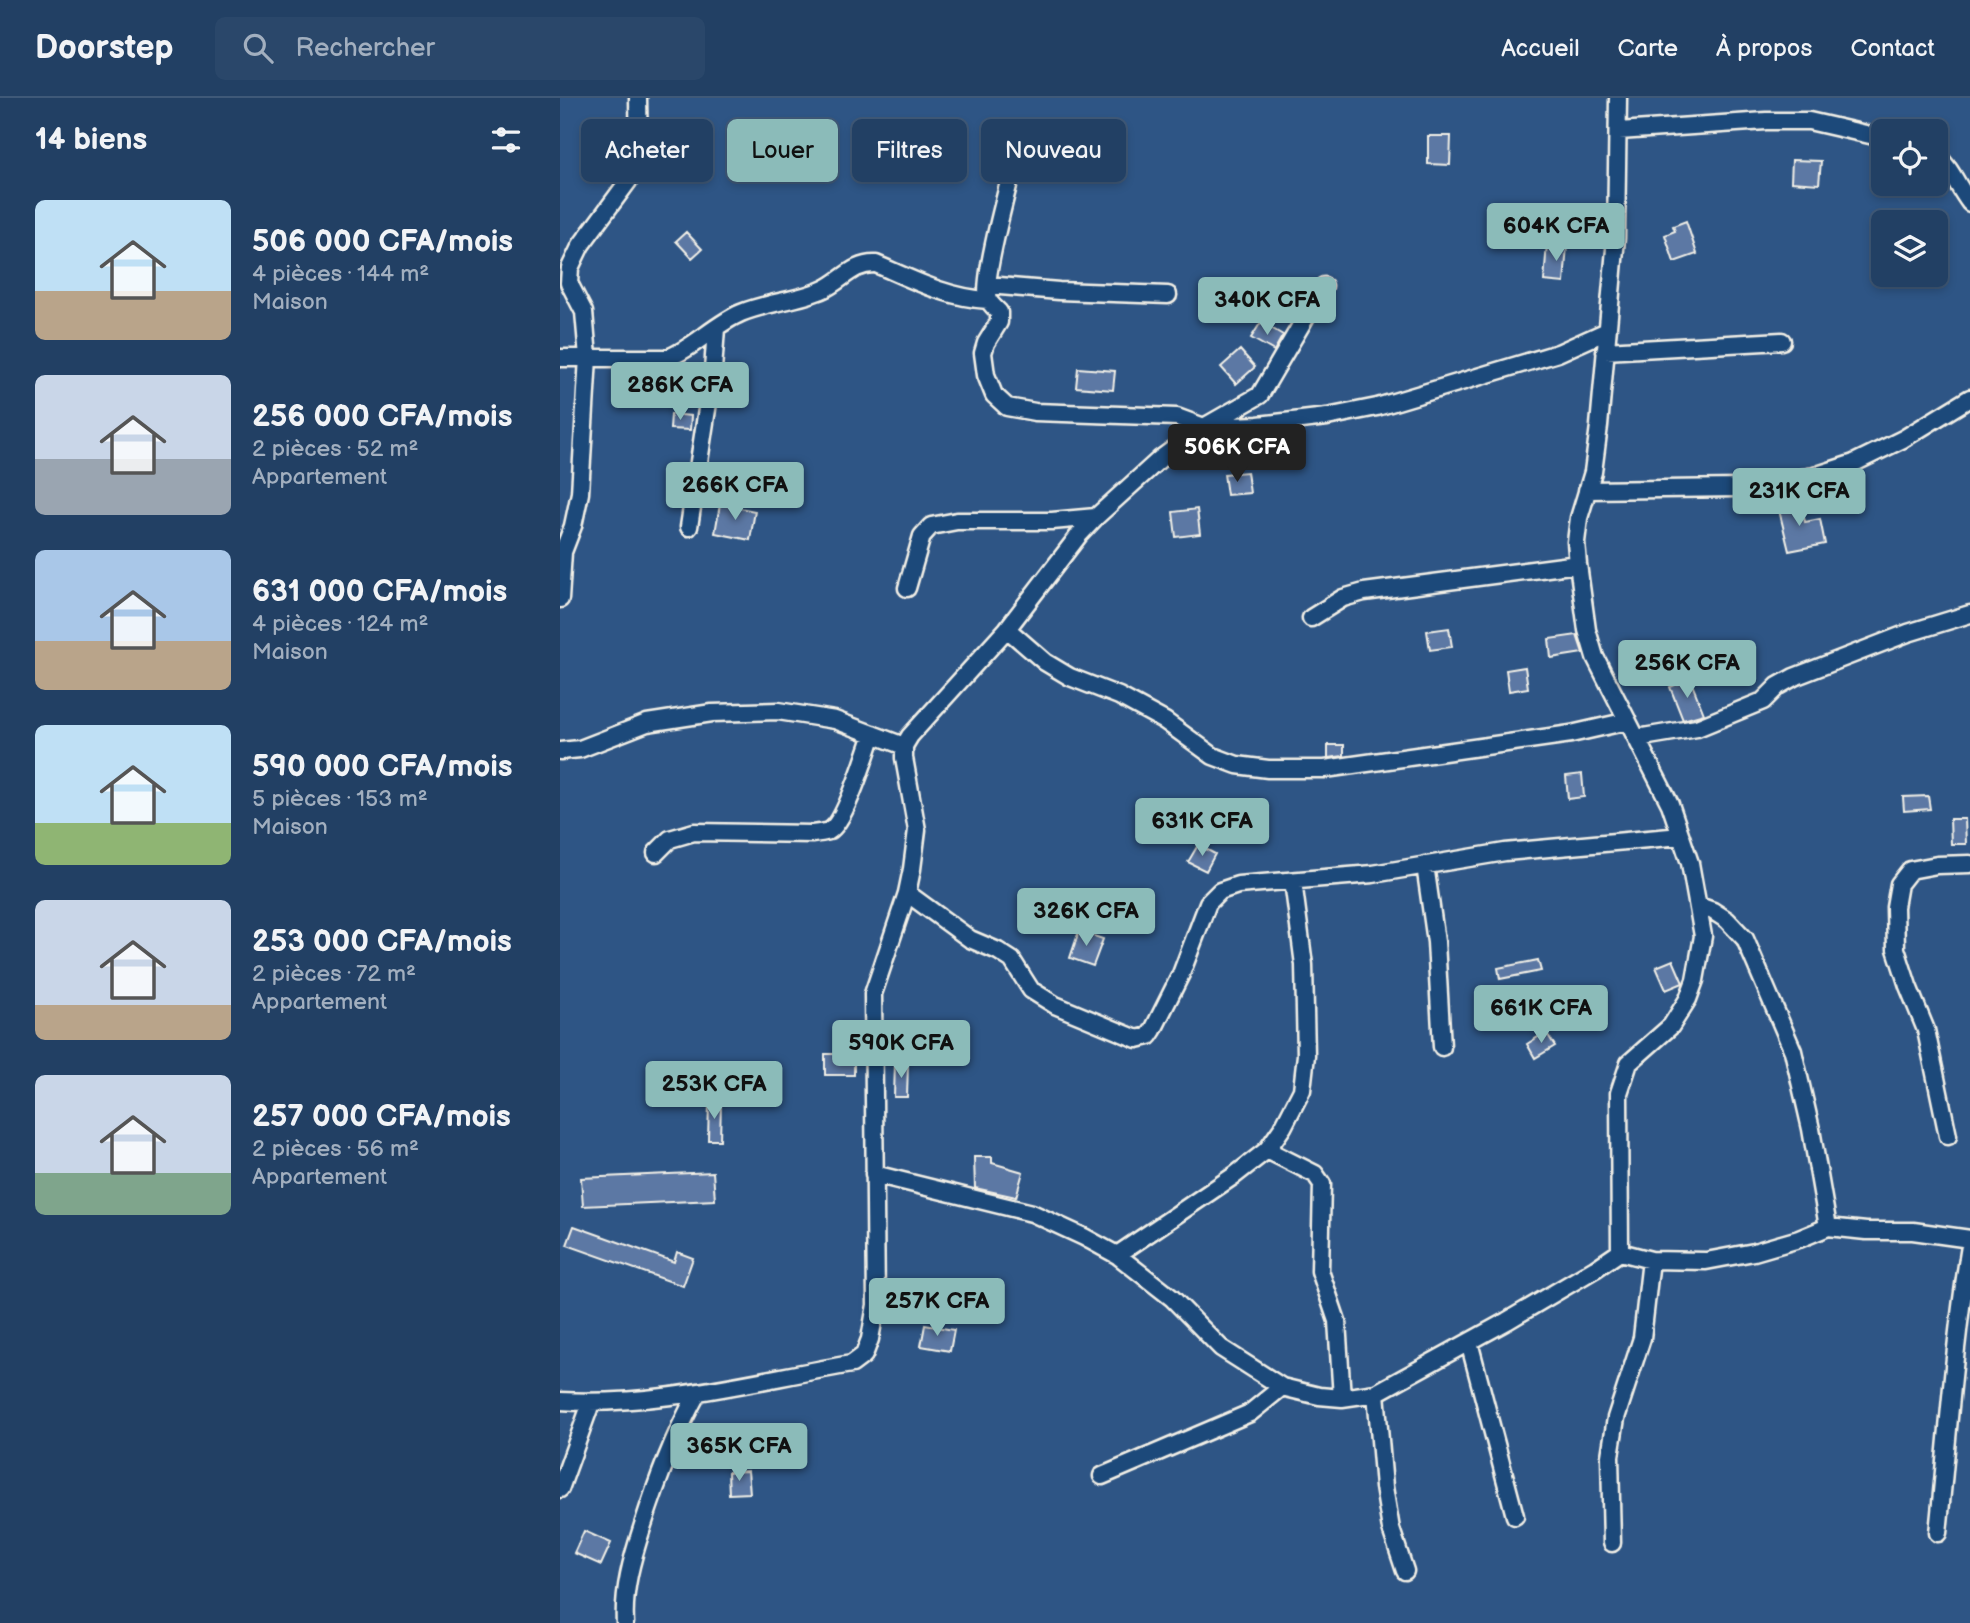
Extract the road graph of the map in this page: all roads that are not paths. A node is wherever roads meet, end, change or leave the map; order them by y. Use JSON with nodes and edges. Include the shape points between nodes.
{"nodes":[{"id":1,"x":638,"y":98,"type":"edge"},
{"id":2,"x":1618,"y":98,"type":"edge"},
{"id":3,"x":1619,"y":131,"type":"junction"},
{"id":4,"x":1871,"y":135,"type":"edge"},
{"id":5,"x":1948,"y":166,"type":"edge"},
{"id":6,"x":1010,"y":182,"type":"edge"},
{"id":7,"x":1970,"y":203,"type":"edge"},
{"id":8,"x":1324,"y":286,"type":"dead end"},
{"id":9,"x":988,"y":292,"type":"junction"},
{"id":10,"x":1168,"y":295,"type":"dead end"},
{"id":11,"x":716,"y":328,"type":"junction"},
{"id":12,"x":1607,"y":331,"type":"junction"},
{"id":13,"x":1782,"y":341,"type":"dead end"},
{"id":14,"x":1605,"y":351,"type":"junction"},
{"id":15,"x":588,"y":357,"type":"junction"},
{"id":16,"x":560,"y":358,"type":"edge"},
{"id":17,"x":1970,"y":398,"type":"edge"},
{"id":18,"x":1205,"y":427,"type":"junction"},
{"id":19,"x":1587,"y":490,"type":"junction"},
{"id":20,"x":1096,"y":517,"type":"junction"},
{"id":21,"x":689,"y":527,"type":"dead end"},
{"id":22,"x":1578,"y":564,"type":"junction"},
{"id":23,"x":907,"y":588,"type":"dead end"},
{"id":24,"x":560,"y":599,"type":"edge"},
{"id":25,"x":1970,"y":614,"type":"edge"},
{"id":26,"x":1311,"y":618,"type":"dead end"},
{"id":27,"x":1007,"y":629,"type":"junction"},
{"id":28,"x":1628,"y":721,"type":"junction"},
{"id":29,"x":873,"y":734,"type":"junction"},
{"id":30,"x":1637,"y":738,"type":"junction"},
{"id":31,"x":904,"y":746,"type":"junction"},
{"id":32,"x":561,"y":756,"type":"edge"},
{"id":33,"x":1681,"y":836,"type":"junction"},
{"id":34,"x":656,"y":853,"type":"dead end"},
{"id":35,"x":1970,"y":864,"type":"edge"},
{"id":36,"x":1425,"y":866,"type":"junction"},
{"id":37,"x":1293,"y":881,"type":"junction"},
{"id":38,"x":908,"y":893,"type":"junction"},
{"id":39,"x":1699,"y":906,"type":"junction"},
{"id":40,"x":1442,"y":1047,"type":"dead end"},
{"id":41,"x":1948,"y":1136,"type":"dead end"},
{"id":42,"x":1267,"y":1150,"type":"junction"},
{"id":43,"x":874,"y":1174,"type":"junction"},
{"id":44,"x":1828,"y":1227,"type":"junction"},
{"id":45,"x":1970,"y":1239,"type":"edge"},
{"id":46,"x":1970,"y":1247,"type":"edge"},
{"id":47,"x":1620,"y":1252,"type":"junction"},
{"id":48,"x":1117,"y":1255,"type":"junction"},
{"id":49,"x":1651,"y":1260,"type":"junction"},
{"id":50,"x":1469,"y":1342,"type":"junction"},
{"id":51,"x":1282,"y":1387,"type":"junction"},
{"id":52,"x":1376,"y":1393,"type":"junction"},
{"id":53,"x":697,"y":1394,"type":"junction"},
{"id":54,"x":1342,"y":1398,"type":"junction"},
{"id":55,"x":560,"y":1401,"type":"edge"},
{"id":56,"x":591,"y":1403,"type":"junction"},
{"id":57,"x":1102,"y":1476,"type":"dead end"},
{"id":58,"x":560,"y":1489,"type":"edge"},
{"id":59,"x":1515,"y":1516,"type":"dead end"},
{"id":60,"x":1938,"y":1532,"type":"dead end"},
{"id":61,"x":1612,"y":1543,"type":"dead end"},
{"id":62,"x":1405,"y":1571,"type":"dead end"},
{"id":63,"x":625,"y":1623,"type":"edge"}],
"edges":[{"from":1,"to":15,"type":"street","via":[[639,155],[632,176],[581,245],[570,268],[569,283],[584,312]]},
{"from":2,"to":3,"type":"street"},
{"from":3,"to":4,"type":"street","via":[[1809,121]]},
{"from":3,"to":12,"type":"street"},
{"from":5,"to":7,"type":"street"},
{"from":6,"to":9,"type":"street","via":[[990,263]]},
{"from":8,"to":18,"type":"street","via":[[1260,395]]},
{"from":9,"to":10,"type":"street"},
{"from":9,"to":11,"type":"street","via":[[967,299],[876,264],[864,264],[826,288],[741,313]]},
{"from":9,"to":18,"type":"street","via":[[999,322],[983,353],[986,375],[994,396],[1007,407],[1177,417]]},
{"from":11,"to":15,"type":"street","via":[[667,358]]},
{"from":11,"to":21,"type":"street"},
{"from":12,"to":14,"type":"street"},
{"from":12,"to":18,"type":"street","via":[[1558,354],[1377,407],[1327,417]]},
{"from":13,"to":14,"type":"street"},
{"from":14,"to":19,"type":"street","via":[[1599,426]]},
{"from":15,"to":16,"type":"street"},
{"from":15,"to":24,"type":"street","via":[[580,493],[563,551]]},
{"from":17,"to":19,"type":"street","via":[[1903,439],[1814,476],[1740,488]]},
{"from":18,"to":20,"type":"street","via":[[1160,459]]},
{"from":19,"to":22,"type":"street","via":[[1576,542]]},
{"from":20,"to":23,"type":"street","via":[[1052,522],[957,521],[931,526],[922,536]]},
{"from":20,"to":27,"type":"street"},
{"from":22,"to":26,"type":"street","via":[[1364,592],[1343,598]]},
{"from":22,"to":28,"type":"street","via":[[1595,657]]},
{"from":25,"to":30,"type":"street","via":[[1794,677],[1762,701],[1697,727]]},
{"from":27,"to":28,"type":"street","via":[[1070,677],[1165,720],[1213,756],[1237,765],[1325,769],[1571,734]]},
{"from":27,"to":31,"type":"street"},
{"from":28,"to":30,"type":"street"},
{"from":29,"to":31,"type":"street"},
{"from":29,"to":32,"type":"street","via":[[835,720],[778,711],[712,713],[647,723]]},
{"from":29,"to":34,"type":"street","via":[[849,800],[829,831],[694,832],[670,839]]},
{"from":30,"to":33,"type":"street"},
{"from":31,"to":38,"type":"street","via":[[917,830]]},
{"from":33,"to":36,"type":"street","via":[[1505,852]]},
{"from":33,"to":39,"type":"street"},
{"from":35,"to":41,"type":"street","via":[[1910,870],[1899,884],[1895,907],[1896,949],[1926,1030]]},
{"from":36,"to":37,"type":"street"},
{"from":36,"to":40,"type":"street","via":[[1436,942]]},
{"from":37,"to":38,"type":"street","via":[[1238,885],[1220,891],[1208,903],[1153,1030],[1137,1039],[1055,1005],[1031,990],[1012,960],[970,939]]},
{"from":37,"to":42,"type":"street","via":[[1304,965],[1306,1055],[1302,1090]]},
{"from":38,"to":43,"type":"street","via":[[873,994]]},
{"from":39,"to":44,"type":"street","via":[[1727,920],[1745,939],[1793,1051]]},
{"from":39,"to":47,"type":"street","via":[[1703,936],[1688,999],[1671,1026],[1629,1063],[1619,1093]]},
{"from":42,"to":48,"type":"street"},
{"from":42,"to":54,"type":"street","via":[[1315,1174],[1322,1184],[1320,1271],[1337,1321]]},
{"from":43,"to":48,"type":"street","via":[[1031,1213]]},
{"from":43,"to":53,"type":"street","via":[[876,1305],[864,1355],[852,1364]]},
{"from":44,"to":45,"type":"street"},
{"from":44,"to":49,"type":"street","via":[[1754,1252],[1706,1261]]},
{"from":46,"to":60,"type":"street","via":[[1959,1310]]},
{"from":47,"to":49,"type":"street"},
{"from":47,"to":50,"type":"street"},
{"from":48,"to":51,"type":"street","via":[[1172,1298],[1221,1348]]},
{"from":49,"to":61,"type":"street","via":[[1642,1338],[1616,1418],[1610,1456]]},
{"from":50,"to":52,"type":"street"},
{"from":50,"to":59,"type":"street"},
{"from":51,"to":54,"type":"street"},
{"from":51,"to":57,"type":"street","via":[[1250,1413]]},
{"from":52,"to":54,"type":"street"},
{"from":52,"to":62,"type":"street","via":[[1384,1487]]},
{"from":53,"to":56,"type":"street"},
{"from":53,"to":63,"type":"street","via":[[662,1467],[634,1556]]},
{"from":55,"to":56,"type":"street"},
{"from":56,"to":58,"type":"street"}]}
